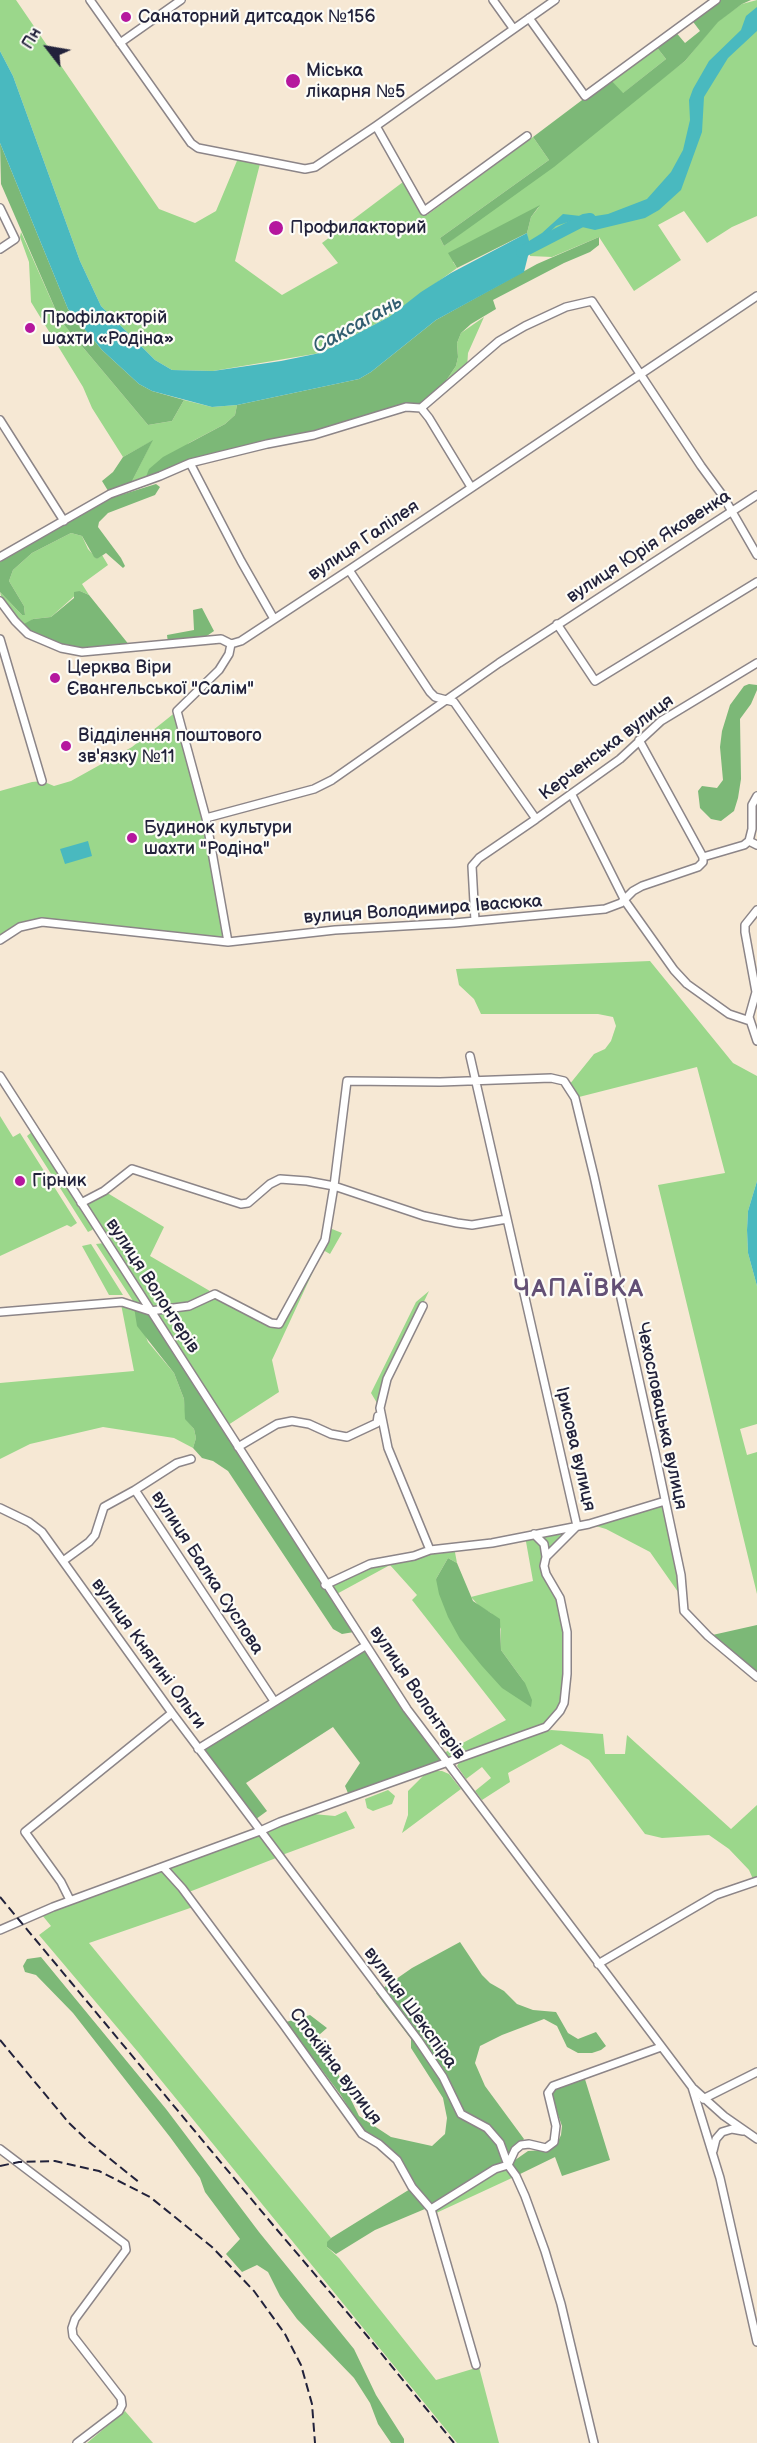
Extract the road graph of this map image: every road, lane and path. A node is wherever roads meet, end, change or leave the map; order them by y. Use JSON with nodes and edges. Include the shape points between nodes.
{"nodes":[{"id":1,"x":90,"y":0,"type":"edge"},
{"id":2,"x":181,"y":0,"type":"edge"},
{"id":3,"x":493,"y":0,"type":"edge"},
{"id":4,"x":555,"y":0,"type":"edge"},
{"id":5,"x":716,"y":0,"type":"edge"},
{"id":6,"x":529,"y":18,"type":"junction"},
{"id":7,"x":513,"y":28,"type":"junction"},
{"id":8,"x":120,"y":43,"type":"junction"},
{"id":9,"x":376,"y":126,"type":"junction"},
{"id":10,"x":527,"y":136,"type":"dead end"},
{"id":11,"x":0,"y":208,"type":"edge"},
{"id":12,"x":0,"y":249,"type":"edge"},
{"id":13,"x":757,"y":296,"type":"edge"},
{"id":14,"x":640,"y":375,"type":"junction"},
{"id":15,"x":421,"y":408,"type":"junction"},
{"id":16,"x":0,"y":420,"type":"edge"},
{"id":17,"x":190,"y":463,"type":"junction"},
{"id":18,"x":471,"y":487,"type":"junction"},
{"id":19,"x":757,"y":495,"type":"edge"},
{"id":20,"x":730,"y":512,"type":"junction"},
{"id":21,"x":64,"y":521,"type":"junction"},
{"id":22,"x":757,"y":555,"type":"edge"},
{"id":23,"x":0,"y":557,"type":"edge"},
{"id":24,"x":349,"y":570,"type":"junction"},
{"id":25,"x":757,"y":582,"type":"edge"},
{"id":26,"x":0,"y":601,"type":"edge"},
{"id":27,"x":274,"y":619,"type":"junction"},
{"id":28,"x":557,"y":624,"type":"junction"},
{"id":29,"x":0,"y":639,"type":"edge"},
{"id":30,"x":231,"y":644,"type":"junction"},
{"id":31,"x":757,"y":663,"type":"edge"},
{"id":32,"x":447,"y":699,"type":"junction"},
{"id":33,"x":639,"y":740,"type":"junction"},
{"id":34,"x":42,"y":781,"type":"dead end"},
{"id":35,"x":572,"y":795,"type":"junction"},
{"id":36,"x":757,"y":796,"type":"edge"},
{"id":37,"x":206,"y":818,"type":"junction"},
{"id":38,"x":536,"y":819,"type":"junction"},
{"id":39,"x":749,"y":841,"type":"junction"},
{"id":40,"x":757,"y":845,"type":"edge"},
{"id":41,"x":703,"y":857,"type":"junction"},
{"id":42,"x":625,"y":901,"type":"junction"},
{"id":43,"x":757,"y":910,"type":"edge"},
{"id":44,"x":475,"y":921,"type":"junction"},
{"id":45,"x":0,"y":940,"type":"edge"},
{"id":46,"x":228,"y":942,"type":"junction"},
{"id":47,"x":750,"y":1021,"type":"junction"},
{"id":48,"x":757,"y":1041,"type":"edge"},
{"id":49,"x":470,"y":1056,"type":"dead end"},
{"id":50,"x":0,"y":1076,"type":"edge"},
{"id":51,"x":476,"y":1080,"type":"junction"},
{"id":52,"x":334,"y":1186,"type":"junction"},
{"id":53,"x":81,"y":1203,"type":"junction"},
{"id":54,"x":507,"y":1219,"type":"junction"},
{"id":55,"x":423,"y":1306,"type":"dead end"},
{"id":56,"x":150,"y":1311,"type":"junction"},
{"id":57,"x":0,"y":1312,"type":"edge"},
{"id":58,"x":380,"y":1408,"type":"junction"},
{"id":59,"x":238,"y":1447,"type":"junction"},
{"id":60,"x":191,"y":1459,"type":"dead end"},
{"id":61,"x":135,"y":1490,"type":"junction"},
{"id":62,"x":665,"y":1502,"type":"junction"},
{"id":63,"x":0,"y":1508,"type":"edge"},
{"id":64,"x":576,"y":1526,"type":"junction"},
{"id":65,"x":534,"y":1534,"type":"junction"},
{"id":66,"x":430,"y":1550,"type":"junction"},
{"id":67,"x":546,"y":1557,"type":"junction"},
{"id":68,"x":63,"y":1562,"type":"junction"},
{"id":69,"x":326,"y":1585,"type":"junction"},
{"id":70,"x":366,"y":1646,"type":"junction"},
{"id":71,"x":757,"y":1677,"type":"edge"},
{"id":72,"x":274,"y":1701,"type":"junction"},
{"id":73,"x":171,"y":1713,"type":"junction"},
{"id":74,"x":198,"y":1749,"type":"junction"},
{"id":75,"x":446,"y":1762,"type":"junction"},
{"id":76,"x":260,"y":1831,"type":"junction"},
{"id":77,"x":163,"y":1867,"type":"junction"},
{"id":78,"x":757,"y":1881,"type":"edge"},
{"id":79,"x":70,"y":1900,"type":"junction"},
{"id":80,"x":0,"y":1930,"type":"edge"},
{"id":81,"x":598,"y":1964,"type":"junction"},
{"id":82,"x":661,"y":2047,"type":"junction"},
{"id":83,"x":757,"y":2072,"type":"edge"},
{"id":84,"x":692,"y":2087,"type":"junction"},
{"id":85,"x":703,"y":2099,"type":"junction"},
{"id":86,"x":748,"y":2132,"type":"junction"},
{"id":87,"x":757,"y":2139,"type":"edge"},
{"id":88,"x":0,"y":2149,"type":"edge"},
{"id":89,"x":712,"y":2154,"type":"junction"},
{"id":90,"x":508,"y":2165,"type":"junction"},
{"id":91,"x":430,"y":2209,"type":"junction"},
{"id":92,"x":757,"y":2342,"type":"edge"},
{"id":93,"x":476,"y":2365,"type":"dead end"},
{"id":94,"x":77,"y":2443,"type":"edge"},
{"id":95,"x":594,"y":2443,"type":"edge"}],
"edges":[{"from":1,"to":8,"type":"street"},
{"from":2,"to":8,"type":"street"},
{"from":3,"to":7,"type":"street"},
{"from":4,"to":6,"type":"street"},
{"from":5,"to":6,"type":"street","via":[[585,96]]},
{"from":6,"to":7,"type":"street"},
{"from":7,"to":9,"type":"street"},
{"from":8,"to":9,"type":"street","via":[[198,148],[309,169]]},
{"from":9,"to":10,"type":"street","via":[[424,211]]},
{"from":11,"to":12,"type":"street","via":[[15,239]]},
{"from":13,"to":14,"type":"street","name":"вулиця Галілея"},
{"from":14,"to":15,"type":"street","via":[[592,301],[566,307],[499,341]]},
{"from":14,"to":18,"type":"street","name":"вулиця Галілея"},
{"from":14,"to":20,"type":"street"},
{"from":15,"to":17,"type":"street","via":[[406,407],[314,435]]},
{"from":15,"to":18,"type":"street"},
{"from":16,"to":21,"type":"street"},
{"from":17,"to":21,"type":"street","via":[[110,494]]},
{"from":17,"to":27,"type":"street"},
{"from":18,"to":24,"type":"street","name":"вулиця Галілея"},
{"from":19,"to":20,"type":"street","name":"вулиця Юрія Яковенка"},
{"from":20,"to":22,"type":"street"},
{"from":20,"to":28,"type":"street","name":"вулиця Юрія Яковенка"},
{"from":21,"to":23,"type":"street"},
{"from":24,"to":27,"type":"street","name":"вулиця Галілея"},
{"from":24,"to":32,"type":"street","via":[[430,692]]},
{"from":25,"to":28,"type":"street","via":[[595,681]]},
{"from":26,"to":30,"type":"street","via":[[28,634],[82,652],[220,639]]},
{"from":27,"to":30,"type":"street","name":"вулиця Галілея"},
{"from":28,"to":32,"type":"street","name":"вулиця Юрія Яковенка"},
{"from":29,"to":34,"type":"street"},
{"from":30,"to":37,"type":"street","via":[[219,670],[177,711]]},
{"from":31,"to":33,"type":"street","name":"Керченська вулиця","via":[[661,722]]},
{"from":32,"to":37,"type":"street","name":"вулиця Юрія Яковенка","via":[[314,789]]},
{"from":32,"to":38,"type":"street","via":[[454,702]]},
{"from":33,"to":35,"type":"street","name":"Керченська вулиця"},
{"from":33,"to":41,"type":"street"},
{"from":35,"to":38,"type":"street","name":"Керченська вулиця"},
{"from":35,"to":42,"type":"street"},
{"from":36,"to":39,"type":"street","via":[[752,805]]},
{"from":37,"to":46,"type":"street"},
{"from":38,"to":44,"type":"street","name":"Керченська вулиця","via":[[472,866]]},
{"from":39,"to":40,"type":"street"},
{"from":39,"to":41,"type":"street","name":"вулиця Володимира Івасюка"},
{"from":41,"to":42,"type":"street","name":"вулиця Володимира Івасюка","via":[[698,867],[642,886]]},
{"from":42,"to":44,"type":"street","name":"вулиця Володимира Івасюка","via":[[605,909]]},
{"from":42,"to":47,"type":"street","via":[[687,984],[729,1014]]},
{"from":43,"to":47,"type":"street","via":[[745,925],[756,992]]},
{"from":44,"to":46,"type":"street","name":"вулиця Володимира Івасюка"},
{"from":45,"to":46,"type":"street","name":"вулиця Володимира Івасюка","via":[[20,927],[42,922]]},
{"from":47,"to":48,"type":"street"},
{"from":49,"to":51,"type":"street","name":"Ірисова вулиця"},
{"from":50,"to":53,"type":"street","name":"вулиця Волонтерів"},
{"from":51,"to":52,"type":"street","via":[[347,1081]]},
{"from":51,"to":54,"type":"street","name":"Ірисова вулиця"},
{"from":51,"to":62,"type":"street","name":"Чехословацька вулиця","via":[[559,1079],[569,1085],[575,1098]]},
{"from":52,"to":53,"type":"street","via":[[280,1179],[241,1204],[132,1169]]},
{"from":52,"to":54,"type":"street","via":[[457,1223],[472,1225]]},
{"from":52,"to":56,"type":"street","via":[[325,1240],[279,1324],[215,1294],[189,1306]]},
{"from":53,"to":56,"type":"street","name":"вулиця Волонтерів"},
{"from":54,"to":64,"type":"street","name":"Ірисова вулиця"},
{"from":55,"to":58,"type":"street","via":[[387,1378]]},
{"from":56,"to":57,"type":"street","via":[[122,1302]]},
{"from":56,"to":59,"type":"street","name":"вулиця Волонтерів"},
{"from":58,"to":59,"type":"street","via":[[376,1423],[347,1437],[292,1421],[277,1424]]},
{"from":58,"to":66,"type":"street","via":[[388,1448]]},
{"from":59,"to":69,"type":"street","name":"вулиця Волонтерів"},
{"from":60,"to":61,"type":"street","via":[[177,1463]]},
{"from":61,"to":68,"type":"street","name":"вулиця Балка Суслова","via":[[104,1507],[89,1542]]},
{"from":61,"to":72,"type":"street","name":"вулиця Балка Суслова"},
{"from":62,"to":64,"type":"street"},
{"from":62,"to":71,"type":"street","name":"Чехословацька вулиця","via":[[681,1575],[684,1611]]},
{"from":63,"to":68,"type":"street","name":"вулиця Княгині Ольги","via":[[37,1527]]},
{"from":64,"to":65,"type":"street"},
{"from":64,"to":67,"type":"street","name":"Ірисова вулиця"},
{"from":65,"to":66,"type":"street"},
{"from":65,"to":67,"type":"street","via":[[544,1544]]},
{"from":66,"to":69,"type":"street","via":[[370,1564]]},
{"from":67,"to":75,"type":"street","via":[[546,1574],[560,1598],[567,1632],[564,1703],[546,1727]]},
{"from":68,"to":73,"type":"street","name":"вулиця Княгині Ольги"},
{"from":69,"to":70,"type":"street","name":"вулиця Волонтерів"},
{"from":70,"to":72,"type":"street"},
{"from":70,"to":75,"type":"street","name":"вулиця Волонтерів"},
{"from":72,"to":74,"type":"street"},
{"from":73,"to":74,"type":"street","name":"вулиця Княгині Ольги"},
{"from":73,"to":79,"type":"street","via":[[26,1832]]},
{"from":74,"to":76,"type":"street","name":"вулиця Княгині Ольги"},
{"from":75,"to":76,"type":"street"},
{"from":75,"to":81,"type":"street","name":"вулиця Волонтерів"},
{"from":76,"to":77,"type":"street"},
{"from":76,"to":90,"type":"street","name":"вулиця Шекспіра","via":[[418,2040],[461,2114],[487,2128],[500,2143]]},
{"from":77,"to":79,"type":"street"},
{"from":77,"to":91,"type":"street","name":"Спокійна вулиця","via":[[277,2014],[362,2134],[397,2160]]},
{"from":78,"to":81,"type":"street","via":[[716,1895]]},
{"from":79,"to":80,"type":"street"},
{"from":81,"to":82,"type":"street","name":"вулиця Волонтерів"},
{"from":82,"to":84,"type":"street","name":"вулиця Волонтерів"},
{"from":82,"to":90,"type":"street","via":[[553,2086],[548,2093],[556,2126],[554,2142],[546,2148],[521,2145]]},
{"from":83,"to":85,"type":"street"},
{"from":84,"to":85,"type":"street"},
{"from":84,"to":89,"type":"street","name":"вулиця Волонтерів"},
{"from":85,"to":86,"type":"street"},
{"from":86,"to":87,"type":"street"},
{"from":86,"to":89,"type":"street","via":[[722,2132]]},
{"from":88,"to":94,"type":"street","via":[[125,2244],[126,2250],[72,2328],[73,2336],[121,2398],[122,2405]]},
{"from":89,"to":92,"type":"street","name":"вулиця Волонтерів"},
{"from":90,"to":91,"type":"street"},
{"from":90,"to":95,"type":"street","name":"вулиця Шекспіра","via":[[525,2196],[545,2251]]},
{"from":91,"to":93,"type":"street","name":"Спокійна вулиця"}]}
